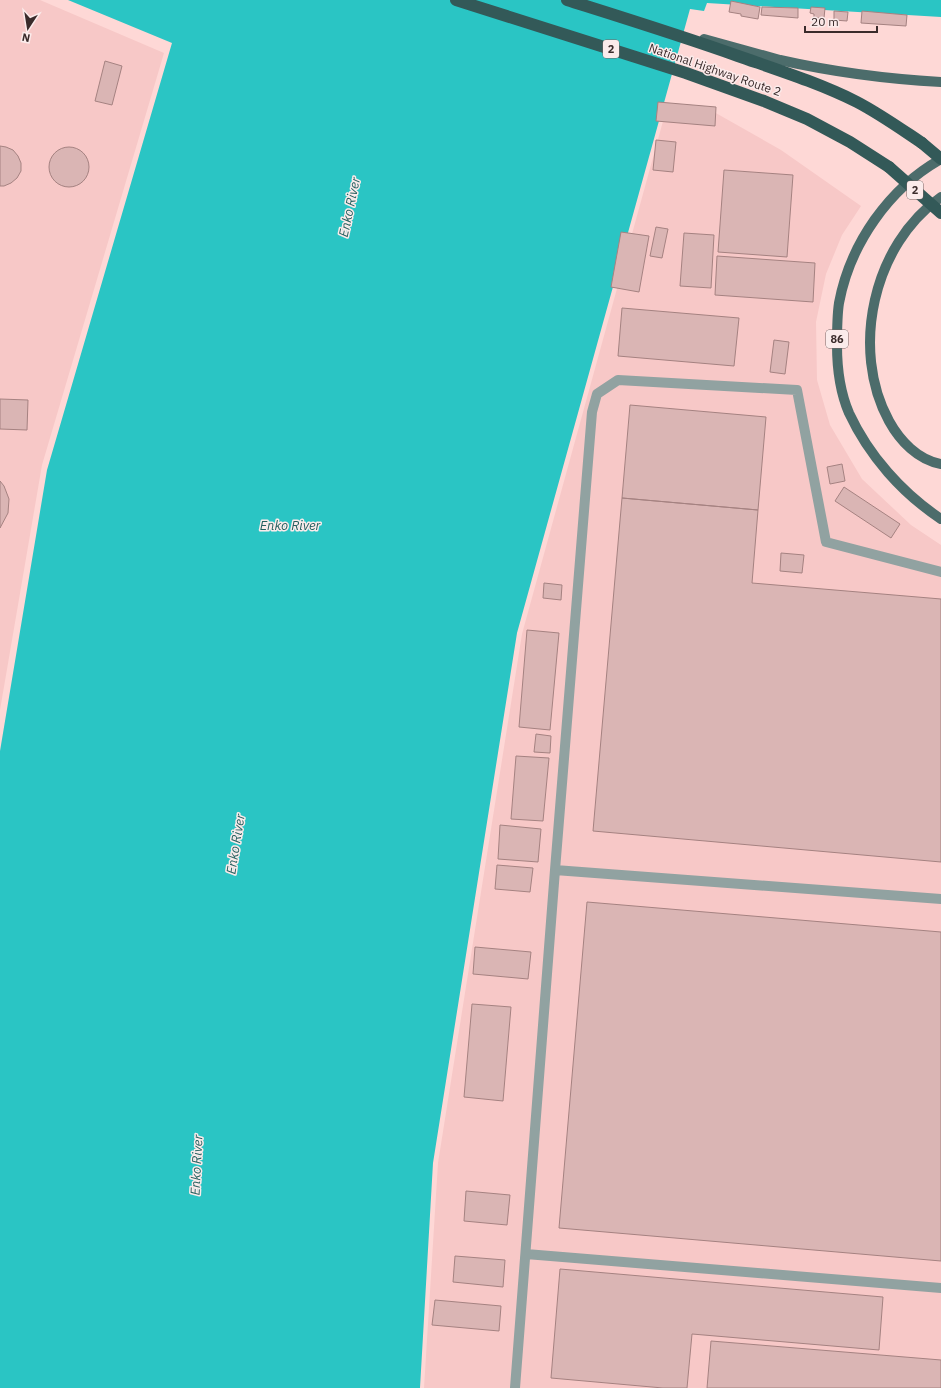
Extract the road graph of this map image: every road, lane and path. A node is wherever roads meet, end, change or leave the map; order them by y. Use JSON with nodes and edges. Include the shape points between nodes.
{"nodes":[{"id":1,"x":456,"y":0,"type":"edge"},
{"id":2,"x":567,"y":0,"type":"edge"},
{"id":3,"x":779,"y":64,"type":"junction"},
{"id":4,"x":941,"y":82,"type":"edge"},
{"id":5,"x":941,"y":159,"type":"edge"},
{"id":6,"x":941,"y":197,"type":"edge"},
{"id":7,"x":941,"y":213,"type":"edge"},
{"id":8,"x":941,"y":464,"type":"edge"},
{"id":9,"x":941,"y":519,"type":"edge"},
{"id":10,"x":941,"y":572,"type":"edge"},
{"id":11,"x":555,"y":870,"type":"junction"},
{"id":12,"x":941,"y":899,"type":"edge"},
{"id":13,"x":526,"y":1254,"type":"junction"},
{"id":14,"x":941,"y":1288,"type":"edge"},
{"id":15,"x":515,"y":1388,"type":"edge"}],
"edges":[{"from":1,"to":7,"type":"highway","name":"National Highway Route 2","number":"2","bridge":true,"via":[[686,73],[807,119],[889,167]]},
{"from":2,"to":3,"type":"highway","name":"National Highway Route 2"},
{"from":3,"to":4,"type":"main road"},
{"from":3,"to":5,"type":"highway","name":"National Highway Route 2","bridge":true,"via":[[858,102],[922,143]]},
{"from":5,"to":9,"type":"main road","number":"86","via":[[914,177],[890,199],[873,221],[859,247],[847,274],[840,302],[837,359],[841,387],[849,412],[862,437],[878,461],[900,486]]},
{"from":6,"to":8,"type":"main road","via":[[916,220],[898,244],[885,268],[872,315],[870,341],[876,391],[894,431],[906,445],[922,457]]},
{"from":10,"to":11,"type":"lane","via":[[826,542],[797,390],[618,380],[597,394],[592,420]]},
{"from":11,"to":12,"type":"lane"},
{"from":11,"to":13,"type":"lane"},
{"from":13,"to":14,"type":"lane"},
{"from":13,"to":15,"type":"lane"}]}
